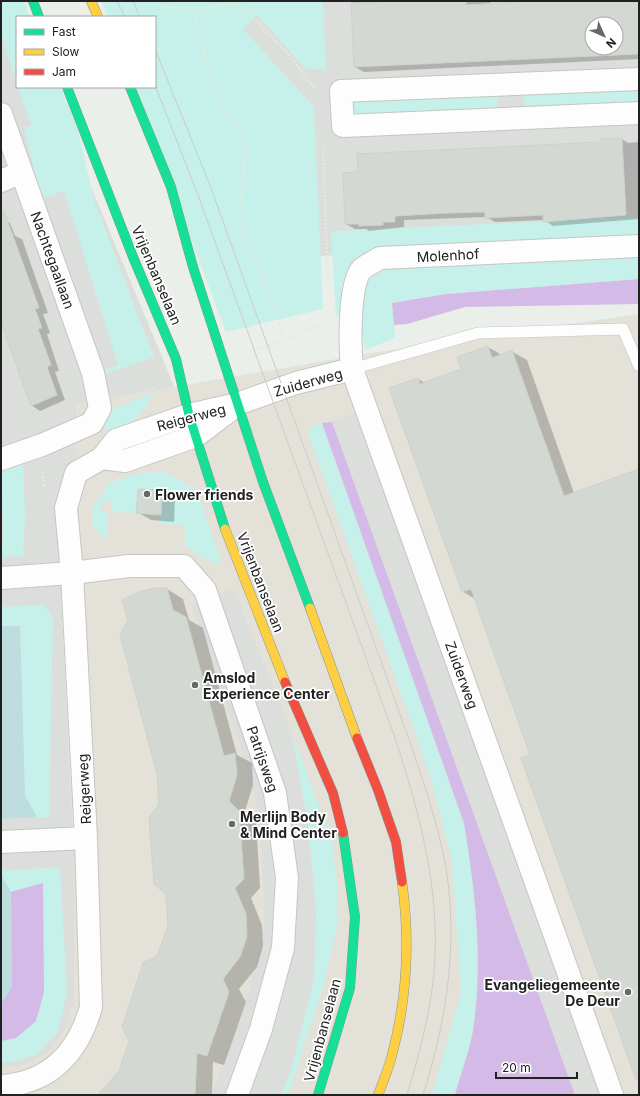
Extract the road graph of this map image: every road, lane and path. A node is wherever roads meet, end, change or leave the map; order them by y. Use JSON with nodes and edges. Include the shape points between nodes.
{"nodes":[{"id":1,"x":33,"y":1,"type":"edge"},
{"id":2,"x":91,"y":1,"type":"edge"},
{"id":3,"x":158,"y":6,"type":"dead end"},
{"id":4,"x":194,"y":9,"type":"junction"},
{"id":5,"x":39,"y":16,"type":"edge"},
{"id":6,"x":98,"y":16,"type":"edge"},
{"id":7,"x":639,"y":79,"type":"edge"},
{"id":8,"x":513,"y":84,"type":"junction"},
{"id":9,"x":67,"y":88,"type":"edge"},
{"id":10,"x":130,"y":88,"type":"edge"},
{"id":11,"x":341,"y":91,"type":"junction"},
{"id":12,"x":639,"y":113,"type":"edge"},
{"id":13,"x":1,"y":114,"type":"edge"},
{"id":14,"x":515,"y":119,"type":"junction"},
{"id":15,"x":343,"y":126,"type":"junction"},
{"id":16,"x":21,"y":172,"type":"junction"},
{"id":17,"x":1,"y":181,"type":"edge"},
{"id":18,"x":639,"y":246,"type":"edge"},
{"id":19,"x":328,"y":289,"type":"dead end"},
{"id":20,"x":328,"y":318,"type":"dead end"},
{"id":21,"x":327,"y":324,"type":"dead end"},
{"id":22,"x":285,"y":339,"type":"dead end"},
{"id":23,"x":639,"y":366,"type":"edge"},
{"id":24,"x":352,"y":369,"type":"junction"},
{"id":25,"x":237,"y":404,"type":"junction"},
{"id":26,"x":189,"y":415,"type":"junction"},
{"id":27,"x":196,"y":436,"type":"junction"},
{"id":28,"x":102,"y":458,"type":"junction"},
{"id":29,"x":1,"y":459,"type":"edge"},
{"id":30,"x":72,"y":573,"type":"junction"},
{"id":31,"x":1,"y":578,"type":"edge"},
{"id":32,"x":86,"y":838,"type":"junction"},
{"id":33,"x":1,"y":842,"type":"edge"},
{"id":34,"x":1,"y":1086,"type":"edge"},
{"id":35,"x":237,"y":1095,"type":"edge"},
{"id":36,"x":318,"y":1095,"type":"edge"},
{"id":37,"x":378,"y":1095,"type":"edge"},
{"id":38,"x":612,"y":1095,"type":"edge"}],
"edges":[{"from":1,"to":5,"type":"main road"},
{"from":2,"to":6,"type":"main road"},
{"from":3,"to":4,"type":"path"},
{"from":4,"to":11,"type":"path","via":[[239,4],[289,55],[317,91]]},
{"from":4,"to":22,"type":"path","via":[[213,89],[246,148],[240,218]]},
{"from":7,"to":8,"type":"street"},
{"from":8,"to":11,"type":"street"},
{"from":8,"to":14,"type":"street"},
{"from":9,"to":26,"type":"main road","name":"Vrijenbanselaan","via":[[176,359]]},
{"from":10,"to":25,"type":"main road","via":[[172,187],[193,267]]},
{"from":11,"to":15,"type":"street"},
{"from":12,"to":14,"type":"street"},
{"from":13,"to":16,"type":"street","name":"Nachtegaallaan"},
{"from":14,"to":15,"type":"street"},
{"from":15,"to":19,"type":"path","via":[[323,146]]},
{"from":16,"to":17,"type":"street"},
{"from":16,"to":29,"type":"street","name":"Nachtegaallaan","via":[[93,373],[100,408],[92,423],[42,445]]},
{"from":18,"to":24,"type":"street","name":"Molenhof","via":[[380,258],[362,270],[354,288]]},
{"from":20,"to":21,"type":"path"},
{"from":23,"to":24,"type":"lane","via":[[623,329],[478,333]]},
{"from":24,"to":25,"type":"street","name":"Zuiderweg","via":[[296,383]]},
{"from":24,"to":38,"type":"street","name":"Zuiderweg"},
{"from":25,"to":26,"type":"street","name":"Reigerweg"},
{"from":25,"to":27,"type":"street","name":"Reigerweg"},
{"from":25,"to":37,"type":"main road","via":[[344,706],[396,842],[405,903],[407,950],[401,1014],[392,1056]]},
{"from":26,"to":27,"type":"main road","name":"Vrijenbanselaan"},
{"from":26,"to":28,"type":"street","name":"Reigerweg","via":[[116,440]]},
{"from":27,"to":28,"type":"street","name":"Reigerweg","via":[[125,461]]},
{"from":27,"to":36,"type":"main road","name":"Vrijenbanselaan","via":[[228,539],[300,720],[333,793],[345,840],[355,917],[350,988]]},
{"from":28,"to":30,"type":"street","name":"Reigerweg","via":[[76,473],[66,508]]},
{"from":30,"to":31,"type":"street","name":"Patrijsweg"},
{"from":30,"to":32,"type":"street","name":"Reigerweg"},
{"from":30,"to":35,"type":"street","name":"Patrijsweg","via":[[130,566],[184,566],[205,590],[275,794],[287,878],[283,948],[261,1029]]},
{"from":32,"to":33,"type":"street"},
{"from":32,"to":34,"type":"street","name":"Reigerweg","via":[[91,1007],[85,1026],[76,1044],[55,1067],[41,1076],[16,1085]]}]}
